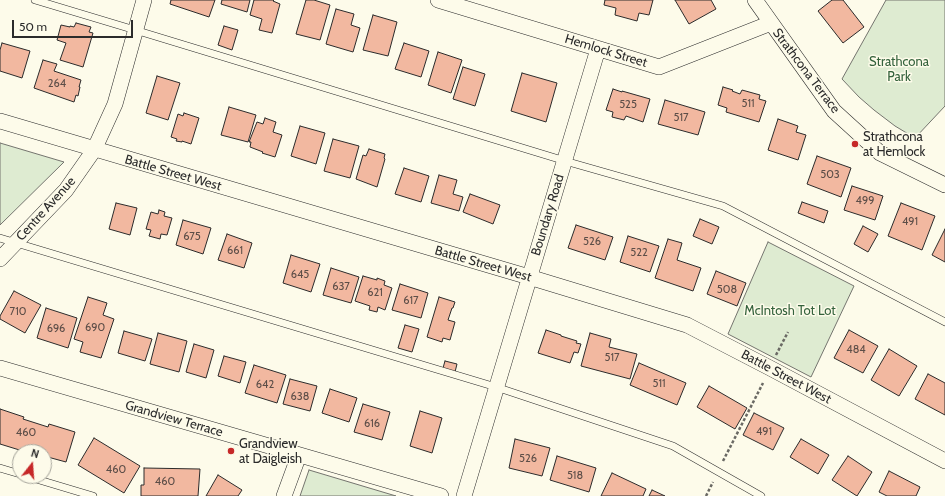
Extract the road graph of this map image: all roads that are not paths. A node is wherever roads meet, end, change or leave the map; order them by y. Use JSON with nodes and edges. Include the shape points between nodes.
{"nodes":[{"id":1,"x":35,"y":0,"type":"edge"},
{"id":2,"x":144,"y":0,"type":"edge"},
{"id":3,"x":438,"y":0,"type":"edge"},
{"id":4,"x":755,"y":0,"type":"edge"},
{"id":5,"x":771,"y":23,"type":"junction"},
{"id":6,"x":136,"y":30,"type":"junction"},
{"id":7,"x":598,"y":49,"type":"junction"},
{"id":8,"x":0,"y":121,"type":"edge"},
{"id":9,"x":94,"y":150,"type":"junction"},
{"id":10,"x":564,"y":161,"type":"junction"},
{"id":11,"x":945,"y":185,"type":"edge"},
{"id":12,"x":0,"y":238,"type":"edge"},
{"id":13,"x":16,"y":242,"type":"junction"},
{"id":14,"x":0,"y":259,"type":"edge"},
{"id":15,"x":529,"y":277,"type":"junction"},
{"id":16,"x":945,"y":322,"type":"edge"},
{"id":17,"x":0,"y":368,"type":"edge"},
{"id":18,"x":496,"y":387,"type":"junction"},
{"id":19,"x":298,"y":455,"type":"junction"},
{"id":20,"x":945,"y":461,"type":"edge"},
{"id":21,"x":0,"y":468,"type":"edge"},
{"id":22,"x":12,"y":472,"type":"edge"},
{"id":23,"x":52,"y":484,"type":"edge"},
{"id":24,"x":93,"y":496,"type":"edge"},
{"id":25,"x":284,"y":496,"type":"edge"},
{"id":26,"x":441,"y":496,"type":"edge"},
{"id":27,"x":464,"y":496,"type":"edge"},
{"id":28,"x":761,"y":496,"type":"edge"}],
"edges":[{"from":1,"to":6,"type":"lane"},
{"from":2,"to":6,"type":"street","name":"Centre Avenue"},
{"from":3,"to":7,"type":"street","name":"Hemlock Street"},
{"from":4,"to":5,"type":"street","name":"Strathcona Terrace"},
{"from":5,"to":7,"type":"street","name":"Hemlock Street","via":[[659,67]]},
{"from":5,"to":11,"type":"street","name":"Strathcona Terrace","via":[[834,111],[880,153]]},
{"from":6,"to":9,"type":"street","name":"Centre Avenue","via":[[114,104]]},
{"from":6,"to":10,"type":"lane"},
{"from":7,"to":10,"type":"street","name":"Boundary Road"},
{"from":8,"to":9,"type":"street","name":"Battle Street West"},
{"from":9,"to":13,"type":"street","name":"Centre Avenue","via":[[66,190]]},
{"from":9,"to":15,"type":"street","name":"Battle Street West"},
{"from":10,"to":15,"type":"street","name":"Boundary Road"},
{"from":10,"to":16,"type":"lane","via":[[723,206]]},
{"from":12,"to":13,"type":"lane"},
{"from":13,"to":14,"type":"street","name":"Centre Avenue"},
{"from":13,"to":18,"type":"lane"},
{"from":15,"to":18,"type":"street","name":"Boundary Road"},
{"from":15,"to":20,"type":"street","name":"Battle Street West","via":[[687,325]]},
{"from":17,"to":19,"type":"street","name":"Grandview Terrace"},
{"from":18,"to":27,"type":"street","name":"Boundary Road"},
{"from":18,"to":28,"type":"lane","via":[[674,446]]},
{"from":19,"to":25,"type":"street"},
{"from":19,"to":26,"type":"street","name":"Grandview Terrace"},
{"from":21,"to":22,"type":"lane"},
{"from":23,"to":24,"type":"lane"}]}
